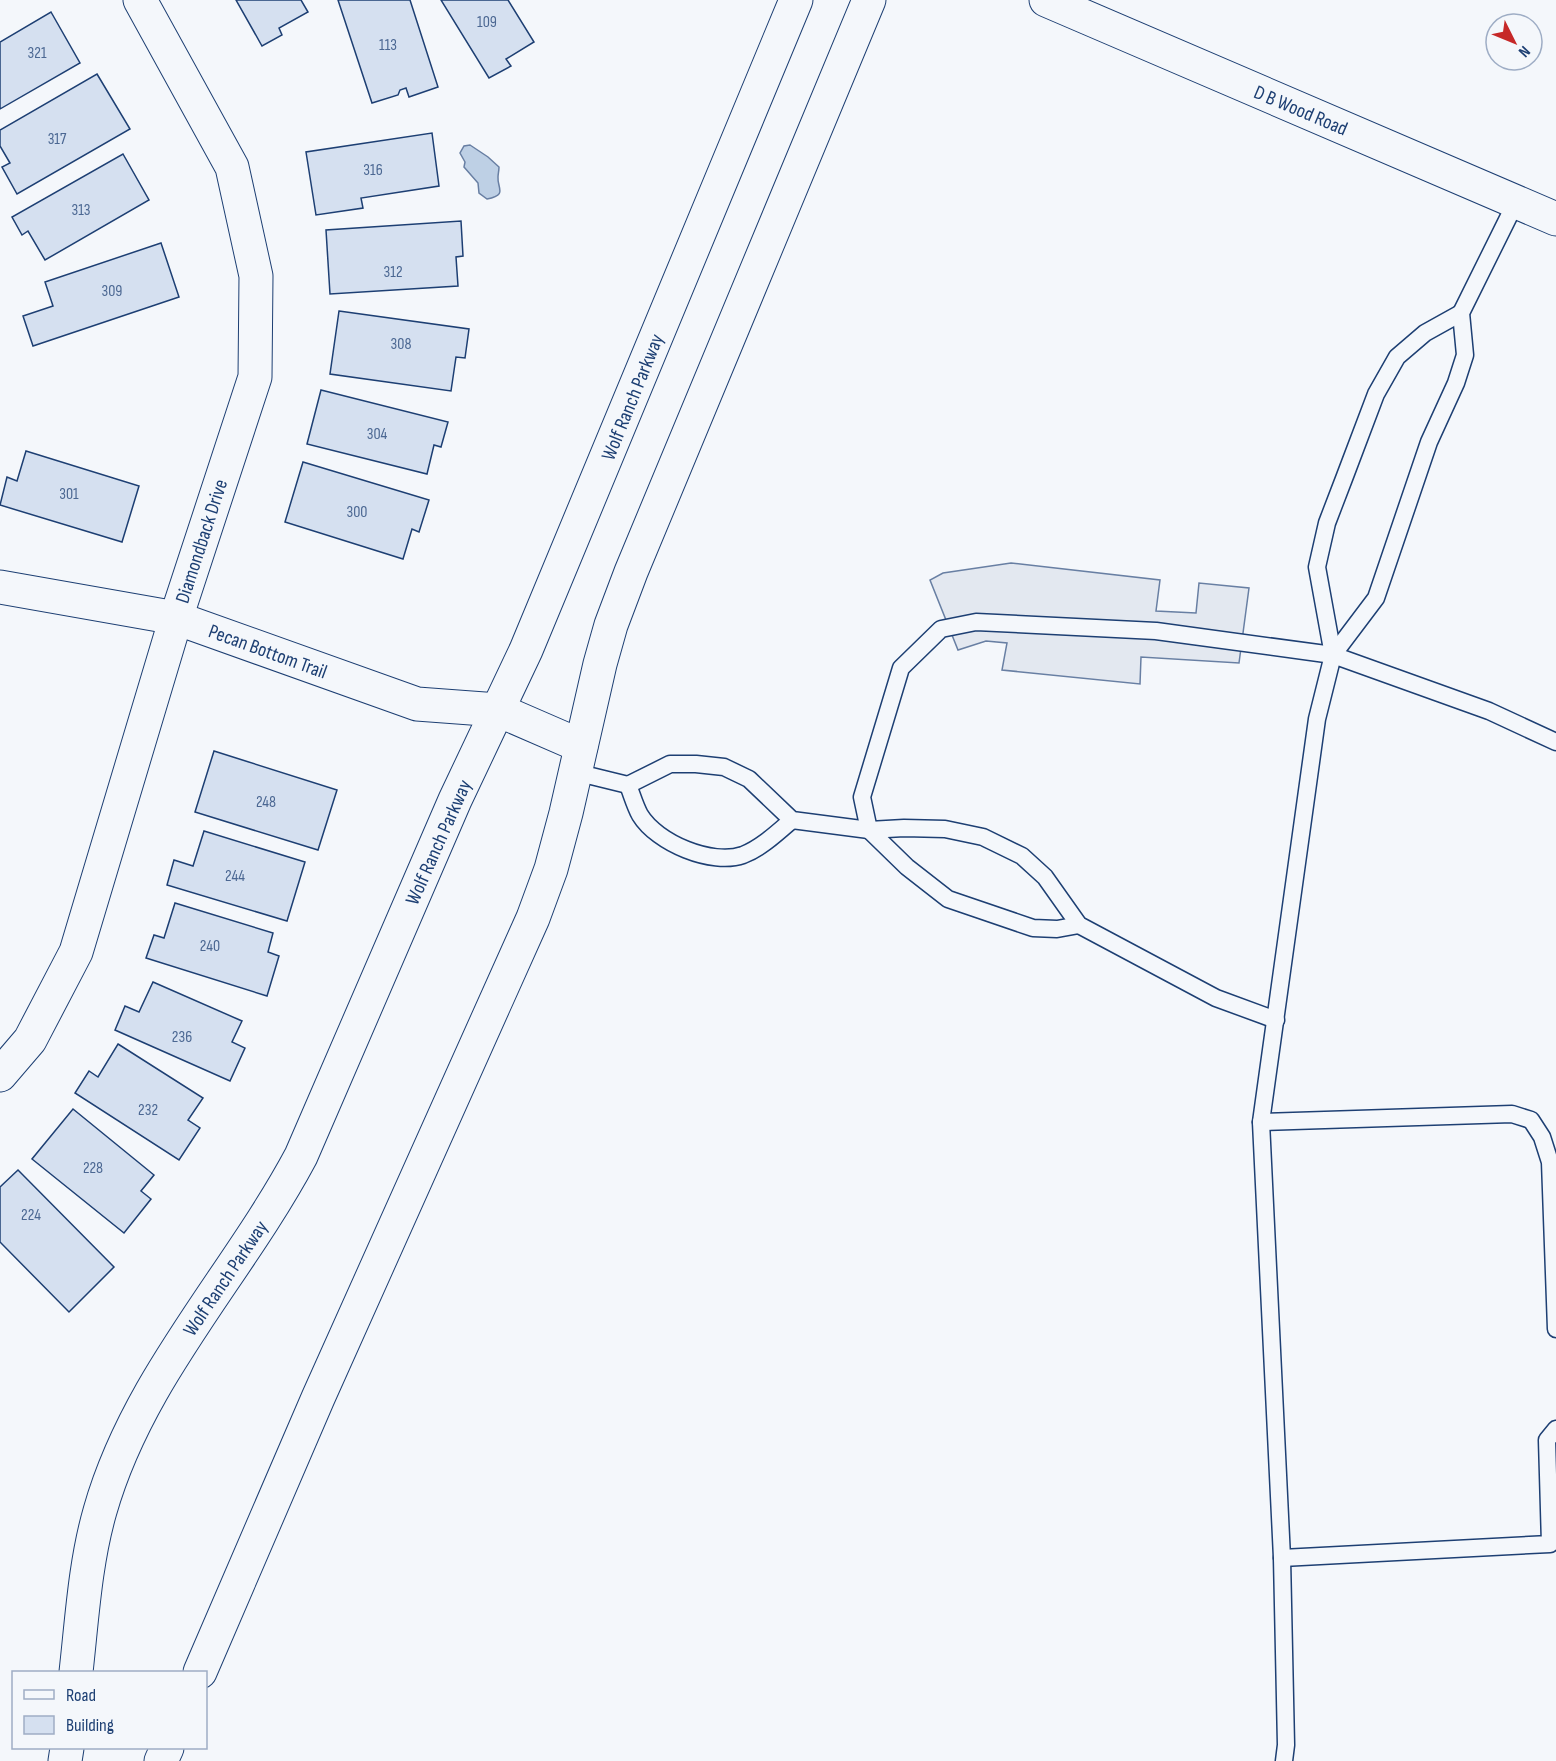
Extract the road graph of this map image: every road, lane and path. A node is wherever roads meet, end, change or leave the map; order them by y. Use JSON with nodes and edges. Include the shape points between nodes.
{"nodes":[{"id":1,"x":140,"y":0,"type":"edge"},
{"id":2,"x":796,"y":0,"type":"edge"},
{"id":3,"x":869,"y":0,"type":"edge"},
{"id":4,"x":1046,"y":0,"type":"edge"},
{"id":5,"x":1516,"y":202,"type":"junction"},
{"id":6,"x":1556,"y":219,"type":"edge"},
{"id":7,"x":1461,"y":313,"type":"junction"},
{"id":8,"x":0,"y":587,"type":"edge"},
{"id":9,"x":176,"y":618,"type":"junction"},
{"id":10,"x":1333,"y":655,"type":"junction"},
{"id":11,"x":498,"y":710,"type":"junction"},
{"id":12,"x":1556,"y":742,"type":"edge"},
{"id":13,"x":578,"y":759,"type":"junction"},
{"id":14,"x":628,"y":785,"type":"junction"},
{"id":15,"x":792,"y":820,"type":"junction"},
{"id":16,"x":869,"y":830,"type":"junction"},
{"id":17,"x":1079,"y":925,"type":"junction"},
{"id":18,"x":1275,"y":1020,"type":"junction"},
{"id":19,"x":0,"y":1075,"type":"edge"},
{"id":20,"x":1261,"y":1122,"type":"junction"},
{"id":21,"x":1556,"y":1329,"type":"edge"},
{"id":22,"x":1556,"y":1430,"type":"edge"},
{"id":23,"x":1282,"y":1558,"type":"junction"},
{"id":24,"x":76,"y":1671,"type":"edge"},
{"id":25,"x":200,"y":1671,"type":"edge"},
{"id":26,"x":1284,"y":1761,"type":"edge"}],
"edges":[{"from":1,"to":9,"type":"street","name":"Diamondback Drive","via":[[232,167],[256,276],[255,377]]},
{"from":2,"to":11,"type":"street","name":"Wolf Ranch Parkway","via":[[610,452]]},
{"from":3,"to":13,"type":"street","via":[[631,572],[600,664]]},
{"from":4,"to":5,"type":"street","name":"D B Wood Road"},
{"from":5,"to":6,"type":"street","name":"D B Wood Road"},
{"from":5,"to":7,"type":"lane"},
{"from":7,"to":10,"type":"lane","via":[[1465,355],[1429,442],[1376,598]]},
{"from":7,"to":10,"type":"lane","via":[[1425,333],[1397,357],[1376,394],[1327,523],[1317,567]]},
{"from":8,"to":9,"type":"street","name":"Pecan Bottom Trail"},
{"from":9,"to":11,"type":"street","name":"Pecan Bottom Trail","via":[[417,704]]},
{"from":9,"to":19,"type":"street","name":"Diamondback Drive","via":[[76,952],[30,1040]]},
{"from":10,"to":12,"type":"lane","via":[[1489,711]]},
{"from":10,"to":16,"type":"lane","via":[[1156,631],[976,621],[941,629],[901,668],[862,796]]},
{"from":10,"to":18,"type":"lane","via":[[1317,719]]},
{"from":11,"to":13,"type":"street","name":"Pecan Bottom Trail"},
{"from":11,"to":24,"type":"street","name":"Wolf Ranch Parkway","via":[[285,1188],[166,1365],[129,1435],[100,1510],[93,1541]]},
{"from":13,"to":14,"type":"lane"},
{"from":13,"to":25,"type":"street","via":[[551,869],[533,918]]},
{"from":14,"to":15,"type":"lane","via":[[670,764],[724,767],[749,779]]},
{"from":14,"to":15,"type":"lane","via":[[641,816],[664,838],[689,852],[717,858],[742,855],[768,841]]},
{"from":15,"to":16,"type":"lane"},
{"from":16,"to":17,"type":"lane","via":[[948,899],[1034,928]]},
{"from":16,"to":17,"type":"lane","via":[[945,829],[983,837],[1022,856],[1045,877]]},
{"from":17,"to":18,"type":"lane","via":[[1216,998]]},
{"from":18,"to":20,"type":"lane"},
{"from":20,"to":21,"type":"lane","via":[[1512,1114],[1531,1120],[1542,1137],[1550,1162]]},
{"from":20,"to":23,"type":"lane"},
{"from":22,"to":23,"type":"lane","via":[[1547,1440],[1550,1544]]},
{"from":23,"to":26,"type":"lane"}]}
